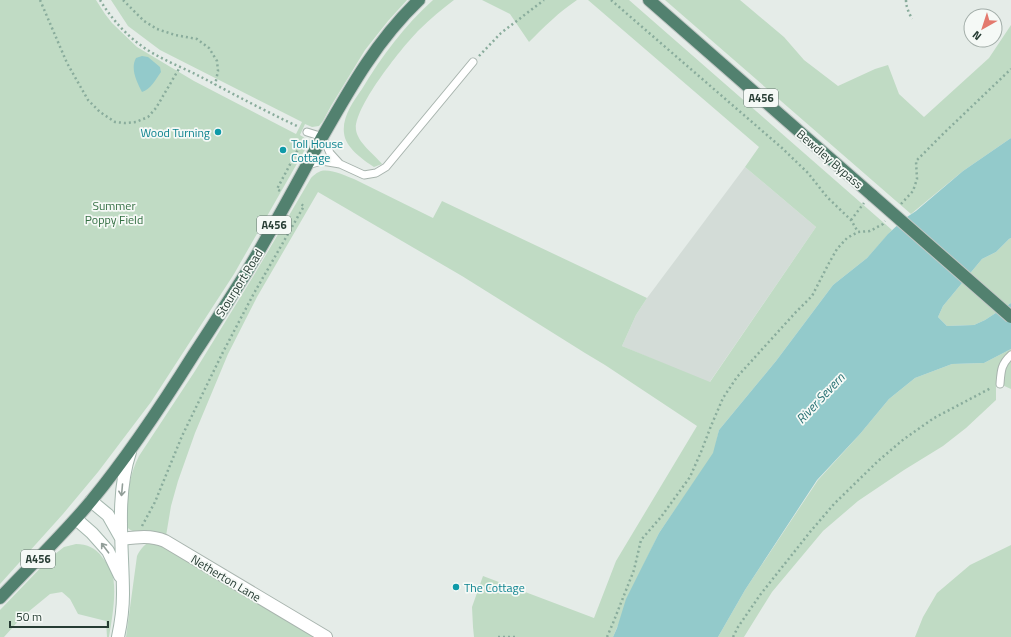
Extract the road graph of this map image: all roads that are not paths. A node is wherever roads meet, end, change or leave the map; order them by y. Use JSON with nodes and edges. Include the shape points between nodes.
{"nodes":[{"id":1,"x":419,"y":0,"type":"edge"},
{"id":2,"x":649,"y":0,"type":"edge"},
{"id":3,"x":473,"y":62,"type":"road end"},
{"id":4,"x":307,"y":132,"type":"road end"},
{"id":5,"x":322,"y":137,"type":"junction"},
{"id":6,"x":340,"y":164,"type":"junction"},
{"id":7,"x":307,"y":165,"type":"junction"},
{"id":8,"x":1011,"y":317,"type":"edge"},
{"id":9,"x":1011,"y":355,"type":"edge"},
{"id":10,"x":1000,"y":384,"type":"road end"},
{"id":11,"x":130,"y":452,"type":"junction"},
{"id":12,"x":91,"y":501,"type":"junction"},
{"id":13,"x":76,"y":519,"type":"junction"},
{"id":14,"x":122,"y":539,"type":"junction"},
{"id":15,"x":122,"y":583,"type":"junction"},
{"id":16,"x":0,"y":598,"type":"edge"},
{"id":17,"x":118,"y":637,"type":"edge"},
{"id":18,"x":326,"y":637,"type":"edge"}],
"edges":[{"from":1,"to":5,"type":"highway","name":"Stourport Road","number":"A456","via":[[381,41]]},
{"from":2,"to":8,"type":"highway","name":"Bewdley Bypass","number":"A456","bridge":true,"via":[[869,200]]},
{"from":3,"to":6,"type":"lane","via":[[386,167],[376,174],[364,175]]},
{"from":4,"to":5,"type":"lane"},
{"from":5,"to":6,"type":"lane","via":[[330,153]]},
{"from":5,"to":7,"type":"highway","name":"Stourport Road","number":"A456"},
{"from":6,"to":7,"type":"lane","via":[[322,161]]},
{"from":7,"to":11,"type":"highway","name":"Stourport Road","number":"A456","via":[[245,274]]},
{"from":9,"to":10,"type":"lane","via":[[1001,370]]},
{"from":11,"to":12,"type":"highway","name":"Stourport Road","number":"A456"},
{"from":11,"to":14,"type":"main road","one_way":true,"via":[[121,501]]},
{"from":12,"to":13,"type":"highway","number":"A456"},
{"from":12,"to":14,"type":"main road","via":[[108,515]]},
{"from":15,"to":13,"type":"main road","one_way":true,"via":[[108,551]]},
{"from":13,"to":16,"type":"highway","number":"A456"},
{"from":14,"to":15,"type":"main road"},
{"from":14,"to":18,"type":"main road","name":"Netherton Lane","via":[[154,537],[165,541]]},
{"from":15,"to":17,"type":"main road","via":[[122,611]]}]}
